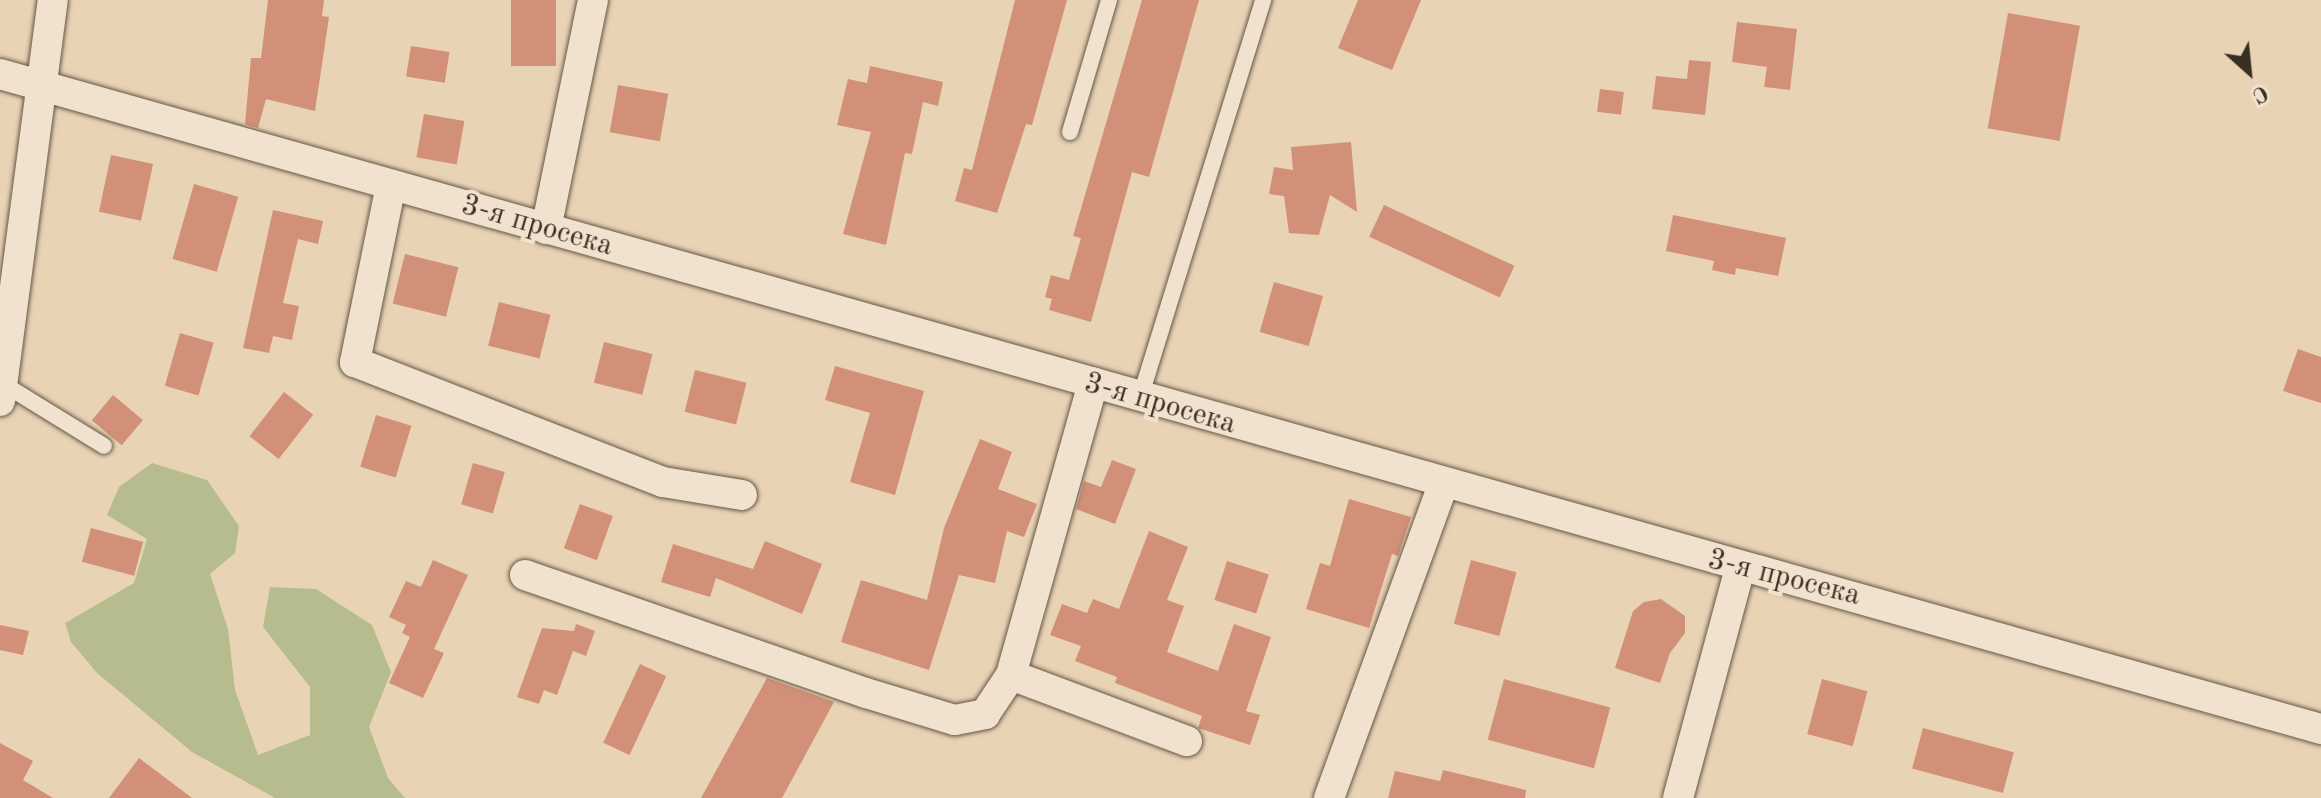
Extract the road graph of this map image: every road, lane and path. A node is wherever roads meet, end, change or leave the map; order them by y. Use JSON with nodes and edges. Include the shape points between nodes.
{"nodes":[{"id":1,"x":53,"y":0,"type":"edge"},
{"id":2,"x":593,"y":0,"type":"edge"},
{"id":3,"x":1109,"y":0,"type":"edge"},
{"id":4,"x":1263,"y":0,"type":"edge"},
{"id":5,"x":0,"y":74,"type":"edge"},
{"id":6,"x":43,"y":86,"type":"junction"},
{"id":7,"x":1070,"y":132,"type":"dead end"},
{"id":8,"x":391,"y":185,"type":"junction"},
{"id":9,"x":546,"y":229,"type":"junction"},
{"id":10,"x":1093,"y":384,"type":"junction"},
{"id":11,"x":2,"y":393,"type":"edge"},
{"id":12,"x":1140,"y":398,"type":"junction"},
{"id":13,"x":104,"y":446,"type":"dead end"},
{"id":14,"x":1443,"y":484,"type":"junction"},
{"id":15,"x":742,"y":495,"type":"dead end"},
{"id":16,"x":1740,"y":568,"type":"junction"},
{"id":17,"x":525,"y":575,"type":"dead end"},
{"id":18,"x":1011,"y":675,"type":"junction"},
{"id":19,"x":2321,"y":729,"type":"edge"},
{"id":20,"x":1187,"y":741,"type":"dead end"},
{"id":21,"x":1329,"y":798,"type":"edge"},
{"id":22,"x":1678,"y":798,"type":"edge"}],
"edges":[{"from":1,"to":6,"type":"street"},
{"from":2,"to":9,"type":"street"},
{"from":3,"to":7,"type":"lane"},
{"from":4,"to":12,"type":"lane"},
{"from":5,"to":6,"type":"street","name":"3-я просека"},
{"from":6,"to":8,"type":"street","name":"3-я просека"},
{"from":6,"to":11,"type":"street"},
{"from":8,"to":9,"type":"street","name":"3-я просека"},
{"from":8,"to":15,"type":"street","via":[[355,362],[663,482]]},
{"from":9,"to":10,"type":"street","name":"3-я просека"},
{"from":10,"to":12,"type":"street","name":"3-я просека"},
{"from":10,"to":18,"type":"street"},
{"from":11,"to":13,"type":"lane"},
{"from":12,"to":14,"type":"street","name":"3-я просека"},
{"from":14,"to":16,"type":"street","name":"3-я просека"},
{"from":14,"to":21,"type":"street"},
{"from":16,"to":19,"type":"street","name":"3-я просека","via":[[1903,609]]},
{"from":16,"to":22,"type":"street"},
{"from":17,"to":18,"type":"street","via":[[955,720],[985,714]]},
{"from":18,"to":20,"type":"street"}]}
